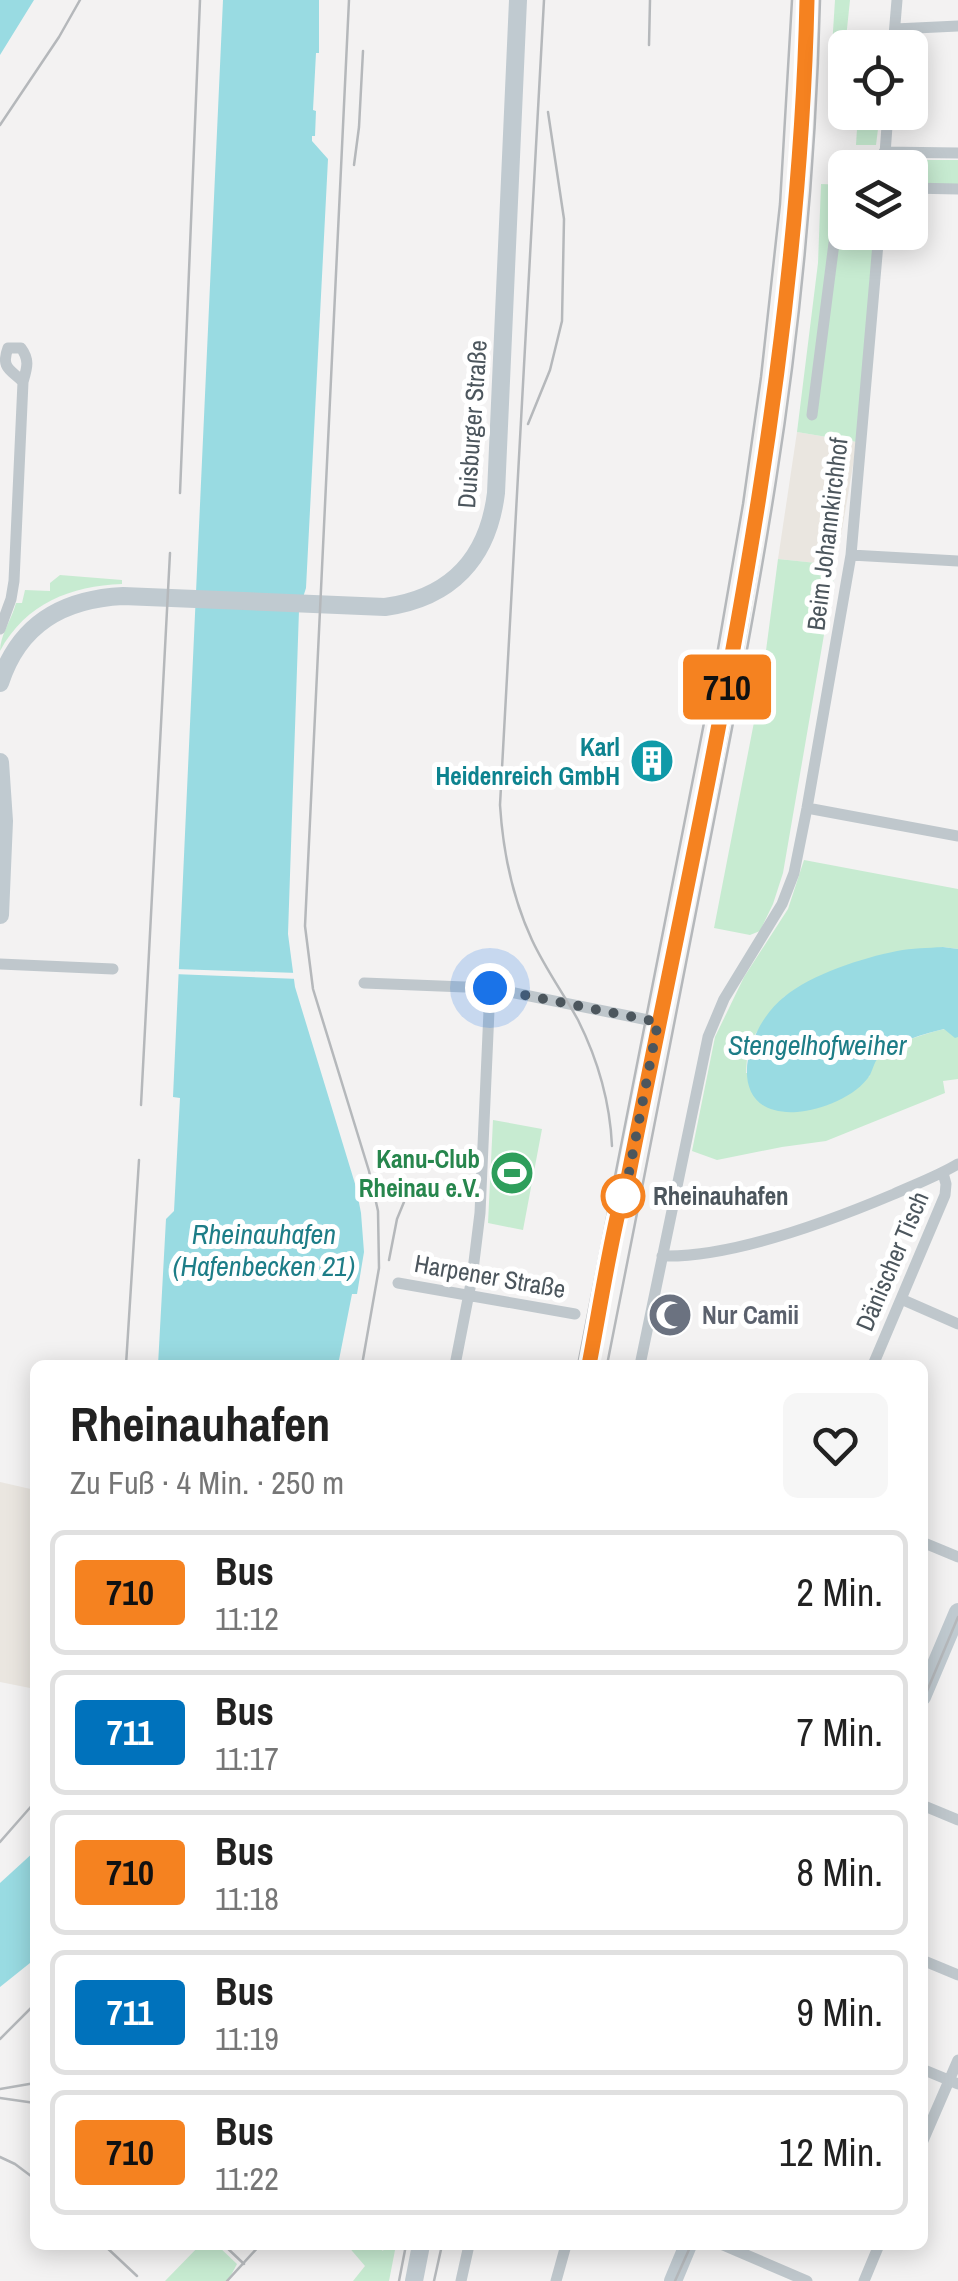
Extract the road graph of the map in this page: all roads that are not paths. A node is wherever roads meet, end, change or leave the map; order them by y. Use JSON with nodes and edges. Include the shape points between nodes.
{"nodes":[{"id":1,"x":518,"y":0,"type":"edge"},
{"id":2,"x":808,"y":0,"type":"edge"},
{"id":3,"x":897,"y":0,"type":"edge"},
{"id":4,"x":958,"y":26,"type":"edge"},
{"id":5,"x":894,"y":30,"type":"joint"},
{"id":6,"x":928,"y":153,"type":"edge"},
{"id":7,"x":958,"y":153,"type":"edge"},
{"id":8,"x":928,"y":188,"type":"edge"},
{"id":9,"x":958,"y":189,"type":"edge"},
{"id":10,"x":833,"y":250,"type":"edge"},
{"id":11,"x":877,"y":250,"type":"edge"},
{"id":12,"x":22,"y":382,"type":"dead end"},
{"id":13,"x":812,"y":414,"type":"dead end"},
{"id":14,"x":851,"y":555,"type":"junction"},
{"id":15,"x":958,"y":561,"type":"edge"},
{"id":16,"x":0,"y":629,"type":"edge"},
{"id":17,"x":0,"y":683,"type":"edge"},
{"id":18,"x":0,"y":762,"type":"edge"},
{"id":19,"x":2,"y":792,"type":"edge"},
{"id":20,"x":808,"y":808,"type":"junction"},
{"id":21,"x":958,"y":836,"type":"edge"},
{"id":22,"x":0,"y":915,"type":"edge"},
{"id":23,"x":0,"y":964,"type":"edge"},
{"id":24,"x":114,"y":970,"type":"dead end"},
{"id":25,"x":364,"y":983,"type":"dead end"},
{"id":26,"x":490,"y":988,"type":"junction"},
{"id":27,"x":658,"y":1022,"type":"junction"},
{"id":28,"x":958,"y":1164,"type":"edge"},
{"id":29,"x":942,"y":1174,"type":"junction"},
{"id":30,"x":662,"y":1256,"type":"junction"},
{"id":31,"x":398,"y":1282,"type":"dead end"},
{"id":32,"x":468,"y":1296,"type":"junction"},
{"id":33,"x":901,"y":1299,"type":"junction"},
{"id":34,"x":575,"y":1314,"type":"dead end"},
{"id":35,"x":958,"y":1324,"type":"edge"},
{"id":36,"x":456,"y":1360,"type":"edge"},
{"id":37,"x":589,"y":1360,"type":"edge"},
{"id":38,"x":641,"y":1360,"type":"edge"},
{"id":39,"x":875,"y":1360,"type":"edge"},
{"id":40,"x":928,"y":1544,"type":"edge"},
{"id":41,"x":958,"y":1557,"type":"edge"},
{"id":42,"x":958,"y":1612,"type":"edge"},
{"id":43,"x":928,"y":1683,"type":"edge"},
{"id":44,"x":928,"y":1808,"type":"edge"},
{"id":45,"x":958,"y":1820,"type":"edge"},
{"id":46,"x":928,"y":1962,"type":"edge"},
{"id":47,"x":958,"y":1975,"type":"edge"},
{"id":48,"x":958,"y":2060,"type":"edge"},
{"id":49,"x":928,"y":2071,"type":"edge"},
{"id":50,"x":954,"y":2082,"type":"edge"},
{"id":51,"x":928,"y":2132,"type":"edge"},
{"id":52,"x":420,"y":2250,"type":"edge"},
{"id":53,"x":468,"y":2250,"type":"edge"},
{"id":54,"x":565,"y":2250,"type":"edge"},
{"id":55,"x":686,"y":2250,"type":"edge"},
{"id":56,"x":735,"y":2250,"type":"edge"},
{"id":57,"x":877,"y":2250,"type":"edge"},
{"id":58,"x":414,"y":2281,"type":"edge"},
{"id":59,"x":462,"y":2281,"type":"edge"},
{"id":60,"x":556,"y":2281,"type":"edge"},
{"id":61,"x":672,"y":2281,"type":"edge"},
{"id":62,"x":807,"y":2281,"type":"edge"},
{"id":63,"x":864,"y":2281,"type":"edge"}],
"edges":[{"from":1,"to":17,"type":"street","name":"Duisburger Straße","via":[[494,506],[476,554],[448,584],[384,608],[123,596],[81,601],[27,634]]},
{"from":2,"to":27,"type":"street","via":[[790,264],[764,469]]},
{"from":3,"to":5,"type":"street"},
{"from":4,"to":5,"type":"street"},
{"from":6,"to":7,"type":"street"},
{"from":8,"to":9,"type":"street"},
{"from":10,"to":13,"type":"street"},
{"from":11,"to":14,"type":"street","name":"Beim Johannkirchhof"},
{"from":12,"to":16,"type":"street","via":[[14,581]]},
{"from":14,"to":15,"type":"street"},
{"from":14,"to":20,"type":"street","name":"Beim Johannkirchhof"},
{"from":18,"to":19,"type":"street"},
{"from":19,"to":22,"type":"street"},
{"from":20,"to":21,"type":"street"},
{"from":20,"to":30,"type":"street","name":"Beim Johannkirchhof","via":[[788,891],[708,1037]]},
{"from":23,"to":24,"type":"street"},
{"from":25,"to":26,"type":"street"},
{"from":26,"to":27,"type":"street"},
{"from":26,"to":32,"type":"street","via":[[480,1213]]},
{"from":27,"to":37,"type":"street"},
{"from":28,"to":29,"type":"street"},
{"from":29,"to":30,"type":"street","via":[[779,1236]]},
{"from":29,"to":33,"type":"street","name":"Dänischer Tisch","via":[[945,1195]]},
{"from":30,"to":38,"type":"street","name":"Beim Johannkirchhof"},
{"from":31,"to":32,"type":"street","name":"Harpener Straße"},
{"from":32,"to":34,"type":"street","name":"Harpener Straße"},
{"from":32,"to":36,"type":"street"},
{"from":33,"to":35,"type":"street"},
{"from":33,"to":39,"type":"street","name":"Dänischer Tisch"},
{"from":40,"to":41,"type":"street"},
{"from":42,"to":43,"type":"street"},
{"from":44,"to":45,"type":"street"},
{"from":46,"to":47,"type":"street"},
{"from":48,"to":50,"type":"street"},
{"from":49,"to":50,"type":"street"},
{"from":50,"to":51,"type":"street"},
{"from":52,"to":58,"type":"street"},
{"from":53,"to":59,"type":"street"},
{"from":54,"to":60,"type":"street"},
{"from":55,"to":61,"type":"street"},
{"from":56,"to":62,"type":"street"},
{"from":57,"to":63,"type":"street"}]}
